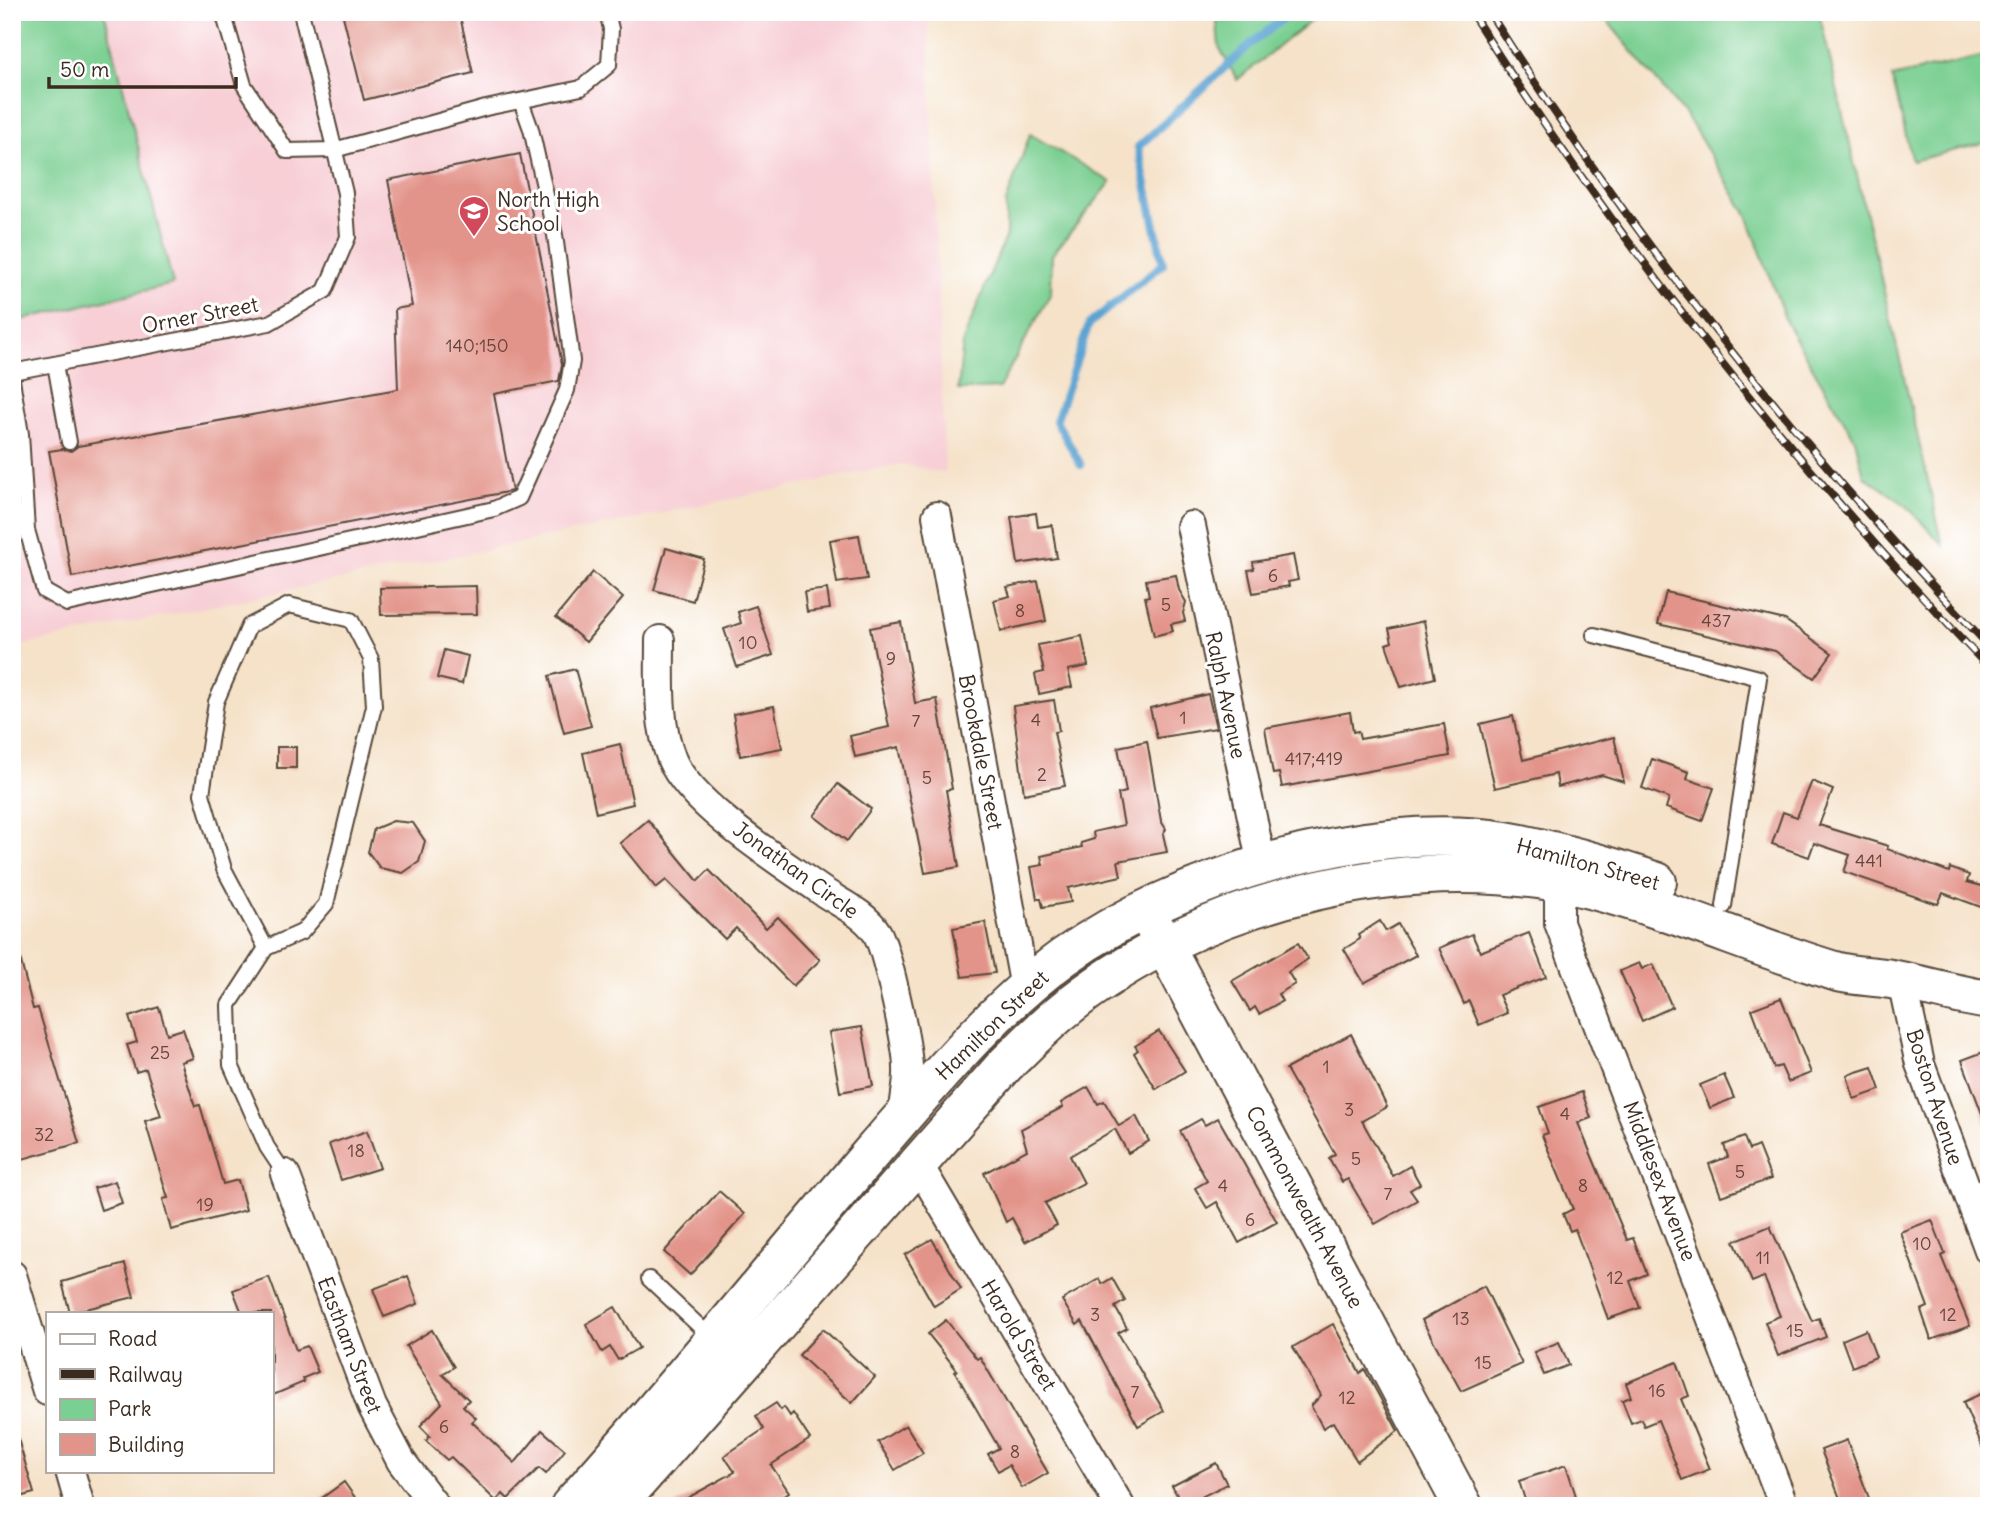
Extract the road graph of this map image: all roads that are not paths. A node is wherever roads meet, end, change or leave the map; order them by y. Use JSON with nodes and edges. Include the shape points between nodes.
{"nodes":[{"id":1,"x":223,"y":12,"type":"edge"},
{"id":2,"x":300,"y":12,"type":"edge"},
{"id":3,"x":607,"y":12,"type":"edge"},
{"id":4,"x":521,"y":101,"type":"junction"},
{"id":5,"x":334,"y":150,"type":"junction"},
{"id":6,"x":55,"y":364,"type":"junction"},
{"id":7,"x":12,"y":372,"type":"edge"},
{"id":8,"x":12,"y":380,"type":"edge"},
{"id":9,"x":69,"y":442,"type":"dead end"},
{"id":10,"x":937,"y":516,"type":"dead end"},
{"id":11,"x":1191,"y":526,"type":"dead end"},
{"id":12,"x":1594,"y":635,"type":"dead end"},
{"id":13,"x":660,"y":639,"type":"dead end"},
{"id":14,"x":1262,"y":865,"type":"junction"},
{"id":15,"x":1559,"y":868,"type":"junction"},
{"id":16,"x":1724,"y":906,"type":"junction"},
{"id":17,"x":1145,"y":909,"type":"junction"},
{"id":18,"x":1166,"y":946,"type":"junction"},
{"id":19,"x":265,"y":948,"type":"junction"},
{"id":20,"x":1896,"y":980,"type":"junction"},
{"id":21,"x":1025,"y":988,"type":"junction"},
{"id":22,"x":1989,"y":1000,"type":"edge"},
{"id":23,"x":904,"y":1115,"type":"junction"},
{"id":24,"x":918,"y":1164,"type":"junction"},
{"id":25,"x":285,"y":1174,"type":"joint"},
{"id":26,"x":1989,"y":1250,"type":"edge"},
{"id":27,"x":12,"y":1275,"type":"edge"},
{"id":28,"x":649,"y":1279,"type":"dead end"},
{"id":29,"x":714,"y":1340,"type":"junction"},
{"id":30,"x":46,"y":1388,"type":"edge"},
{"id":31,"x":70,"y":1472,"type":"edge"},
{"id":32,"x":614,"y":1498,"type":"edge"},
{"id":33,"x":80,"y":1506,"type":"edge"},
{"id":34,"x":435,"y":1506,"type":"edge"},
{"id":35,"x":569,"y":1506,"type":"edge"},
{"id":36,"x":1120,"y":1506,"type":"edge"},
{"id":37,"x":1463,"y":1506,"type":"edge"},
{"id":38,"x":1784,"y":1506,"type":"edge"}],
"edges":[{"from":1,"to":5,"type":"lane","via":[[244,85],[287,151]]},
{"from":2,"to":5,"type":"lane","name":"Orner Street"},
{"from":3,"to":4,"type":"lane","via":[[609,65],[600,75],[581,88]]},
{"from":4,"to":5,"type":"lane"},
{"from":4,"to":8,"type":"lane","via":[[555,234],[572,361],[567,390],[519,498],[494,509],[67,604],[44,591],[27,530]]},
{"from":5,"to":6,"type":"lane","name":"Orner Street","via":[[345,193],[348,237],[325,292],[269,323]]},
{"from":6,"to":7,"type":"lane","name":"Orner Street"},
{"from":6,"to":9,"type":"lane"},
{"from":10,"to":21,"type":"street","name":"Brookdale Street"},
{"from":11,"to":14,"type":"street","name":"Ralph Avenue"},
{"from":12,"to":16,"type":"lane","via":[[1759,678]]},
{"from":13,"to":23,"type":"street","name":"Jonathan Circle","via":[[662,716],[680,777],[753,841],[860,916],[877,933],[908,1067]]},
{"from":14,"to":15,"type":"main road","name":"Hamilton Street","via":[[1338,846],[1416,837],[1502,841]]},
{"from":14,"to":17,"type":"main road","name":"Hamilton Street"},
{"from":15,"to":16,"type":"main road","name":"Hamilton Street"},
{"from":15,"to":18,"type":"main road","name":"Hamilton Street","via":[[1505,875],[1415,875],[1281,898]]},
{"from":15,"to":20,"type":"main road","name":"Hamilton Street","via":[[1650,906],[1840,972]]},
{"from":15,"to":38,"type":"street","name":"Middlesex Avenue","via":[[1559,923]]},
{"from":16,"to":20,"type":"main road","name":"Hamilton Street","via":[[1848,951]]},
{"from":17,"to":18,"type":"main road","name":"Commonwealth Avenue"},
{"from":17,"to":21,"type":"main road","name":"Hamilton Street","via":[[1066,956]]},
{"from":18,"to":24,"type":"main road","name":"Hamilton Street","via":[[1060,1013],[1006,1065]]},
{"from":18,"to":37,"type":"main road","name":"Commonwealth Avenue"},
{"from":19,"to":19,"type":"lane","via":[[224,869],[202,794],[216,702],[249,626],[289,605],[351,620],[371,659],[374,706],[326,904],[302,932]]},
{"from":19,"to":25,"type":"lane","via":[[229,1005],[231,1065],[267,1147]]},
{"from":20,"to":22,"type":"main road","name":"Hamilton Street"},
{"from":20,"to":26,"type":"street","name":"Boston Avenue","via":[[1923,1074]]},
{"from":21,"to":23,"type":"main road","name":"Hamilton Street"},
{"from":23,"to":29,"type":"main road","name":"Hamilton Street"},
{"from":24,"to":32,"type":"main road","name":"Hamilton Street"},
{"from":24,"to":36,"type":"street","name":"Harold Street"},
{"from":25,"to":34,"type":"street","name":"Eastham Street","via":[[372,1406],[401,1461]]},
{"from":27,"to":30,"type":"street"},
{"from":28,"to":29,"type":"lane"},
{"from":29,"to":32,"type":"main road","name":"Hamilton Street"},
{"from":31,"to":33,"type":"street"},
{"from":32,"to":35,"type":"main road","name":"Hamilton Street"}]}
